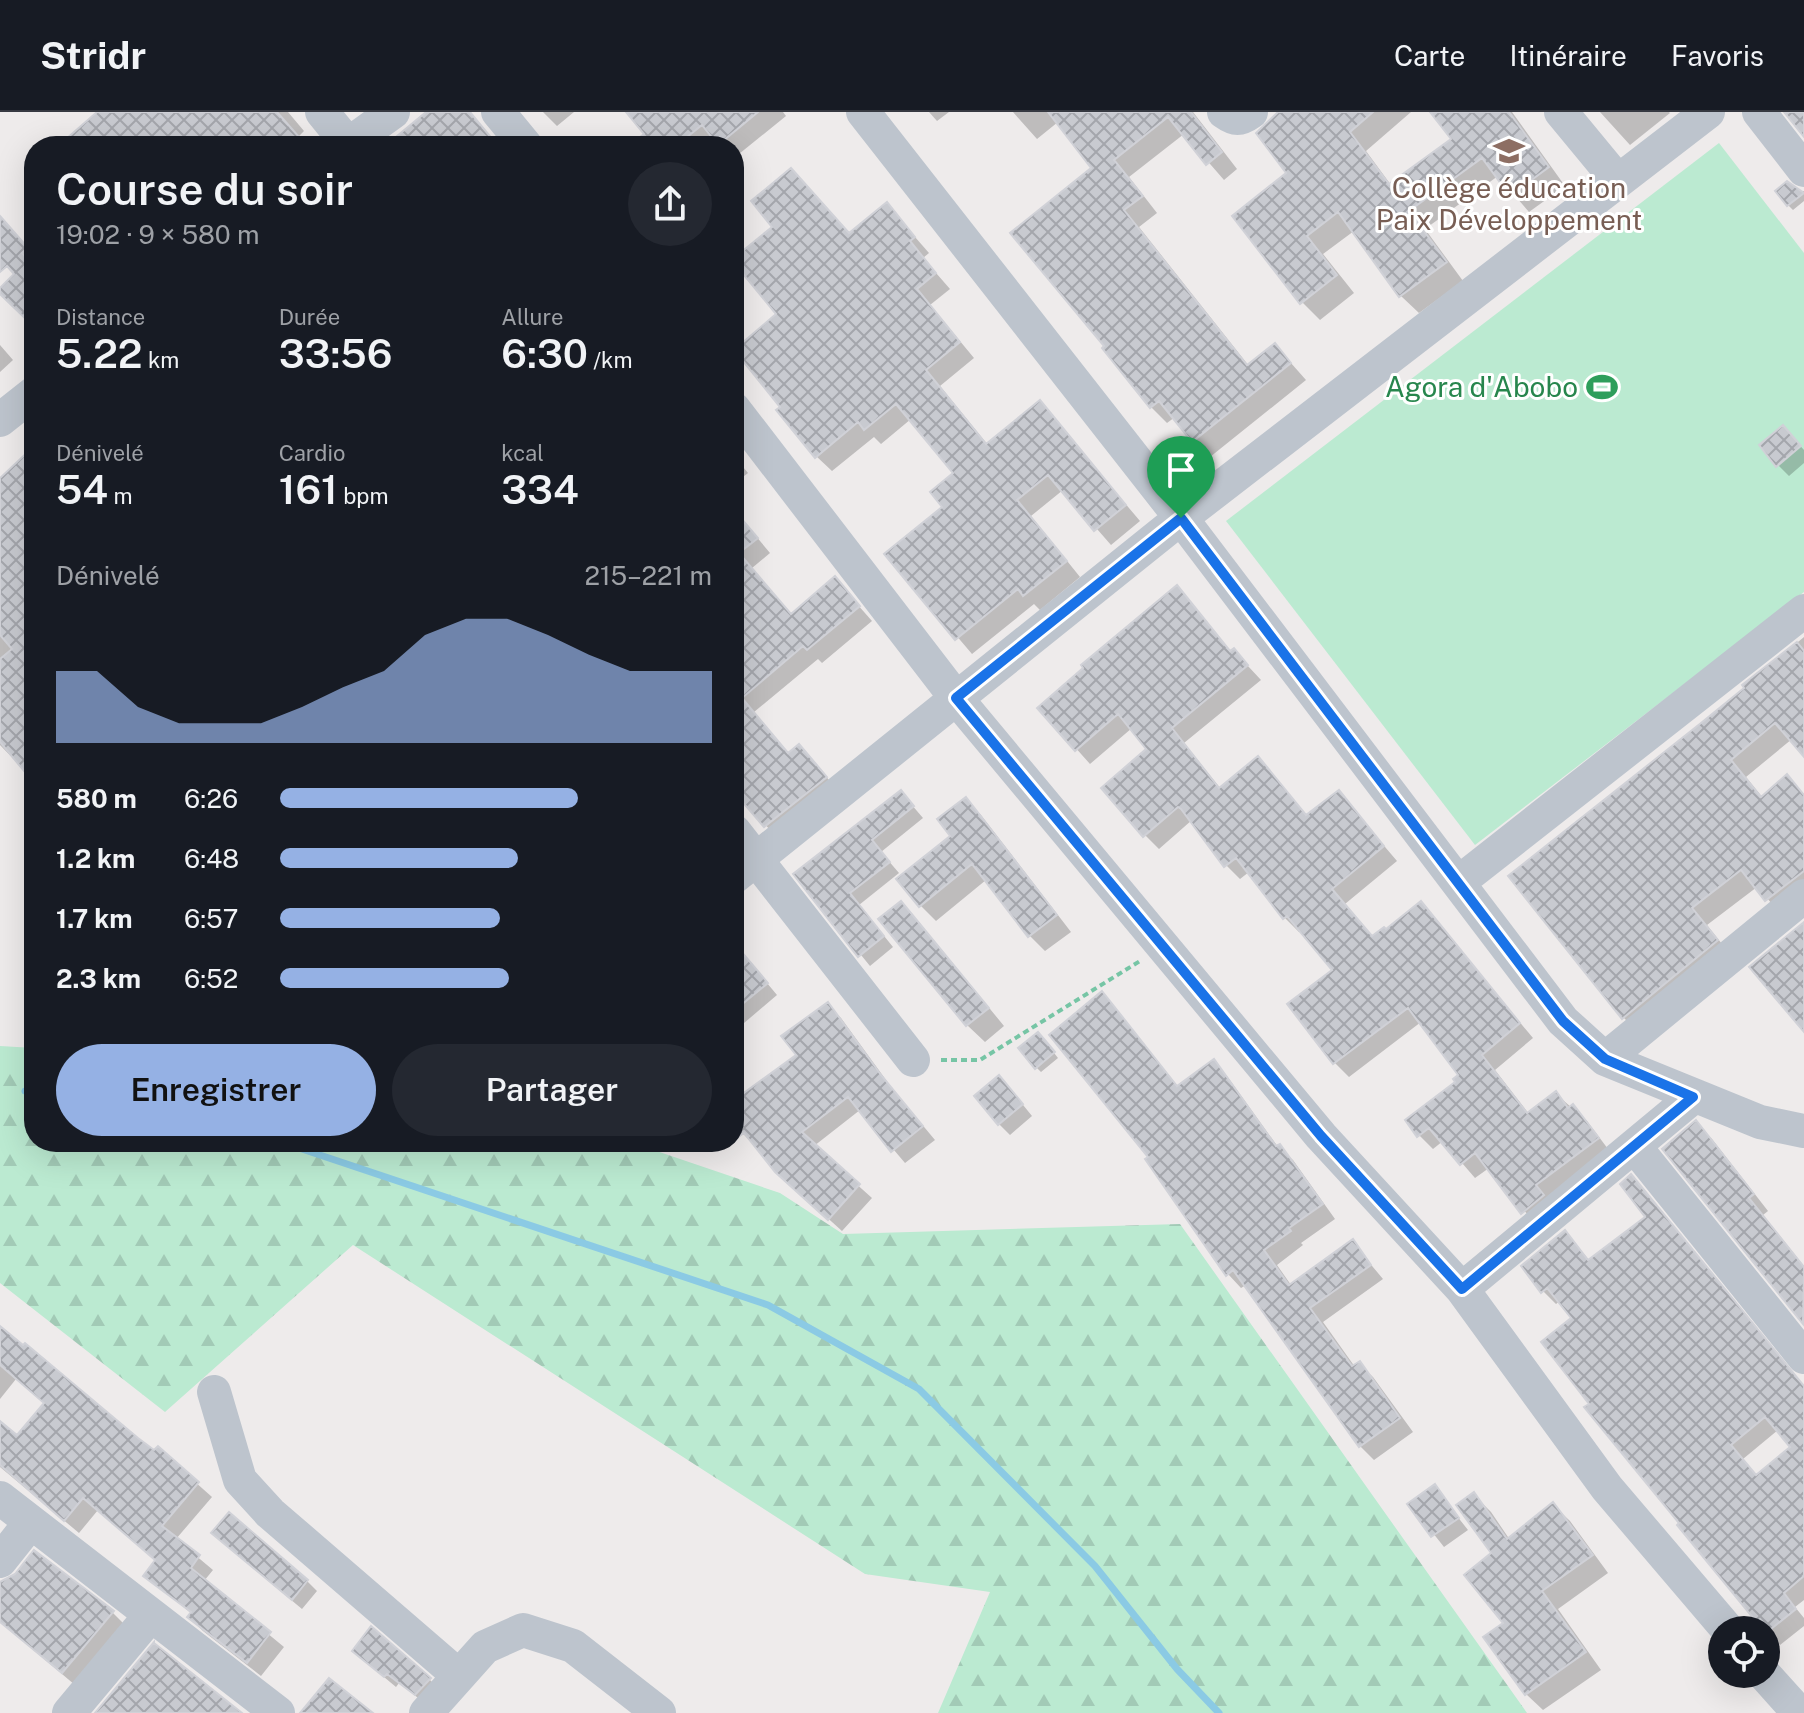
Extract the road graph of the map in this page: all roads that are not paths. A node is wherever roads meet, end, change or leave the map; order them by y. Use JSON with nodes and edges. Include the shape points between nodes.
{"nodes":[{"id":1,"x":322,"y":112,"type":"edge"},
{"id":2,"x":393,"y":112,"type":"edge"},
{"id":3,"x":498,"y":112,"type":"edge"},
{"id":4,"x":863,"y":112,"type":"edge"},
{"id":5,"x":1224,"y":112,"type":"edge"},
{"id":6,"x":1251,"y":112,"type":"edge"},
{"id":7,"x":1561,"y":112,"type":"edge"},
{"id":8,"x":1708,"y":112,"type":"edge"},
{"id":9,"x":1759,"y":112,"type":"edge"},
{"id":10,"x":340,"y":136,"type":"edge"},
{"id":11,"x":360,"y":136,"type":"edge"},
{"id":12,"x":518,"y":136,"type":"edge"},
{"id":13,"x":1804,"y":170,"type":"edge"},
{"id":14,"x":1618,"y":181,"type":"junction"},
{"id":15,"x":24,"y":401,"type":"edge"},
{"id":16,"x":0,"y":420,"type":"edge"},
{"id":17,"x":744,"y":422,"type":"edge"},
{"id":18,"x":1181,"y":518,"type":"junction"},
{"id":19,"x":1804,"y":611,"type":"edge"},
{"id":20,"x":956,"y":698,"type":"junction"},
{"id":21,"x":745,"y":868,"type":"edge"},
{"id":22,"x":1459,"y":882,"type":"junction"},
{"id":23,"x":1804,"y":896,"type":"edge"},
{"id":24,"x":1605,"y":1059,"type":"junction"},
{"id":25,"x":913,"y":1060,"type":"road end"},
{"id":26,"x":1693,"y":1097,"type":"junction"},
{"id":27,"x":1804,"y":1131,"type":"edge"},
{"id":28,"x":1635,"y":1147,"type":"junction"},
{"id":29,"x":1462,"y":1289,"type":"junction"},
{"id":30,"x":1804,"y":1357,"type":"edge"},
{"id":31,"x":214,"y":1392,"type":"dead end"},
{"id":32,"x":0,"y":1498,"type":"edge"},
{"id":33,"x":31,"y":1522,"type":"junction"},
{"id":34,"x":0,"y":1561,"type":"edge"},
{"id":35,"x":150,"y":1616,"type":"junction"},
{"id":36,"x":1716,"y":1616,"type":"edge"},
{"id":37,"x":459,"y":1676,"type":"junction"},
{"id":38,"x":1777,"y":1688,"type":"edge"},
{"id":39,"x":69,"y":1713,"type":"edge"},
{"id":40,"x":278,"y":1713,"type":"edge"},
{"id":41,"x":426,"y":1713,"type":"edge"},
{"id":42,"x":659,"y":1713,"type":"edge"},
{"id":43,"x":1799,"y":1713,"type":"edge"}],
"edges":[{"from":1,"to":10,"type":"street"},
{"from":2,"to":11,"type":"street"},
{"from":3,"to":12,"type":"street"},
{"from":4,"to":18,"type":"street"},
{"from":5,"to":6,"type":"street","via":[[1241,119]]},
{"from":7,"to":14,"type":"street"},
{"from":8,"to":14,"type":"street"},
{"from":9,"to":13,"type":"street"},
{"from":14,"to":18,"type":"street"},
{"from":15,"to":16,"type":"street"},
{"from":17,"to":20,"type":"street"},
{"from":18,"to":20,"type":"street"},
{"from":18,"to":22,"type":"street"},
{"from":19,"to":22,"type":"street"},
{"from":20,"to":21,"type":"street"},
{"from":20,"to":29,"type":"street","via":[[1321,1136]]},
{"from":21,"to":25,"type":"street"},
{"from":22,"to":24,"type":"street","via":[[1563,1021]]},
{"from":23,"to":24,"type":"street"},
{"from":24,"to":26,"type":"street"},
{"from":26,"to":27,"type":"street","via":[[1760,1122]]},
{"from":26,"to":28,"type":"street"},
{"from":28,"to":29,"type":"street"},
{"from":28,"to":30,"type":"street"},
{"from":29,"to":36,"type":"street","via":[[1607,1488]]},
{"from":31,"to":37,"type":"street","via":[[240,1480],[270,1513]]},
{"from":32,"to":33,"type":"street"},
{"from":33,"to":34,"type":"street"},
{"from":33,"to":35,"type":"street"},
{"from":35,"to":39,"type":"street"},
{"from":35,"to":40,"type":"street"},
{"from":37,"to":41,"type":"street"},
{"from":37,"to":42,"type":"street","via":[[485,1647],[523,1630],[573,1646]]},
{"from":38,"to":43,"type":"street"}]}
